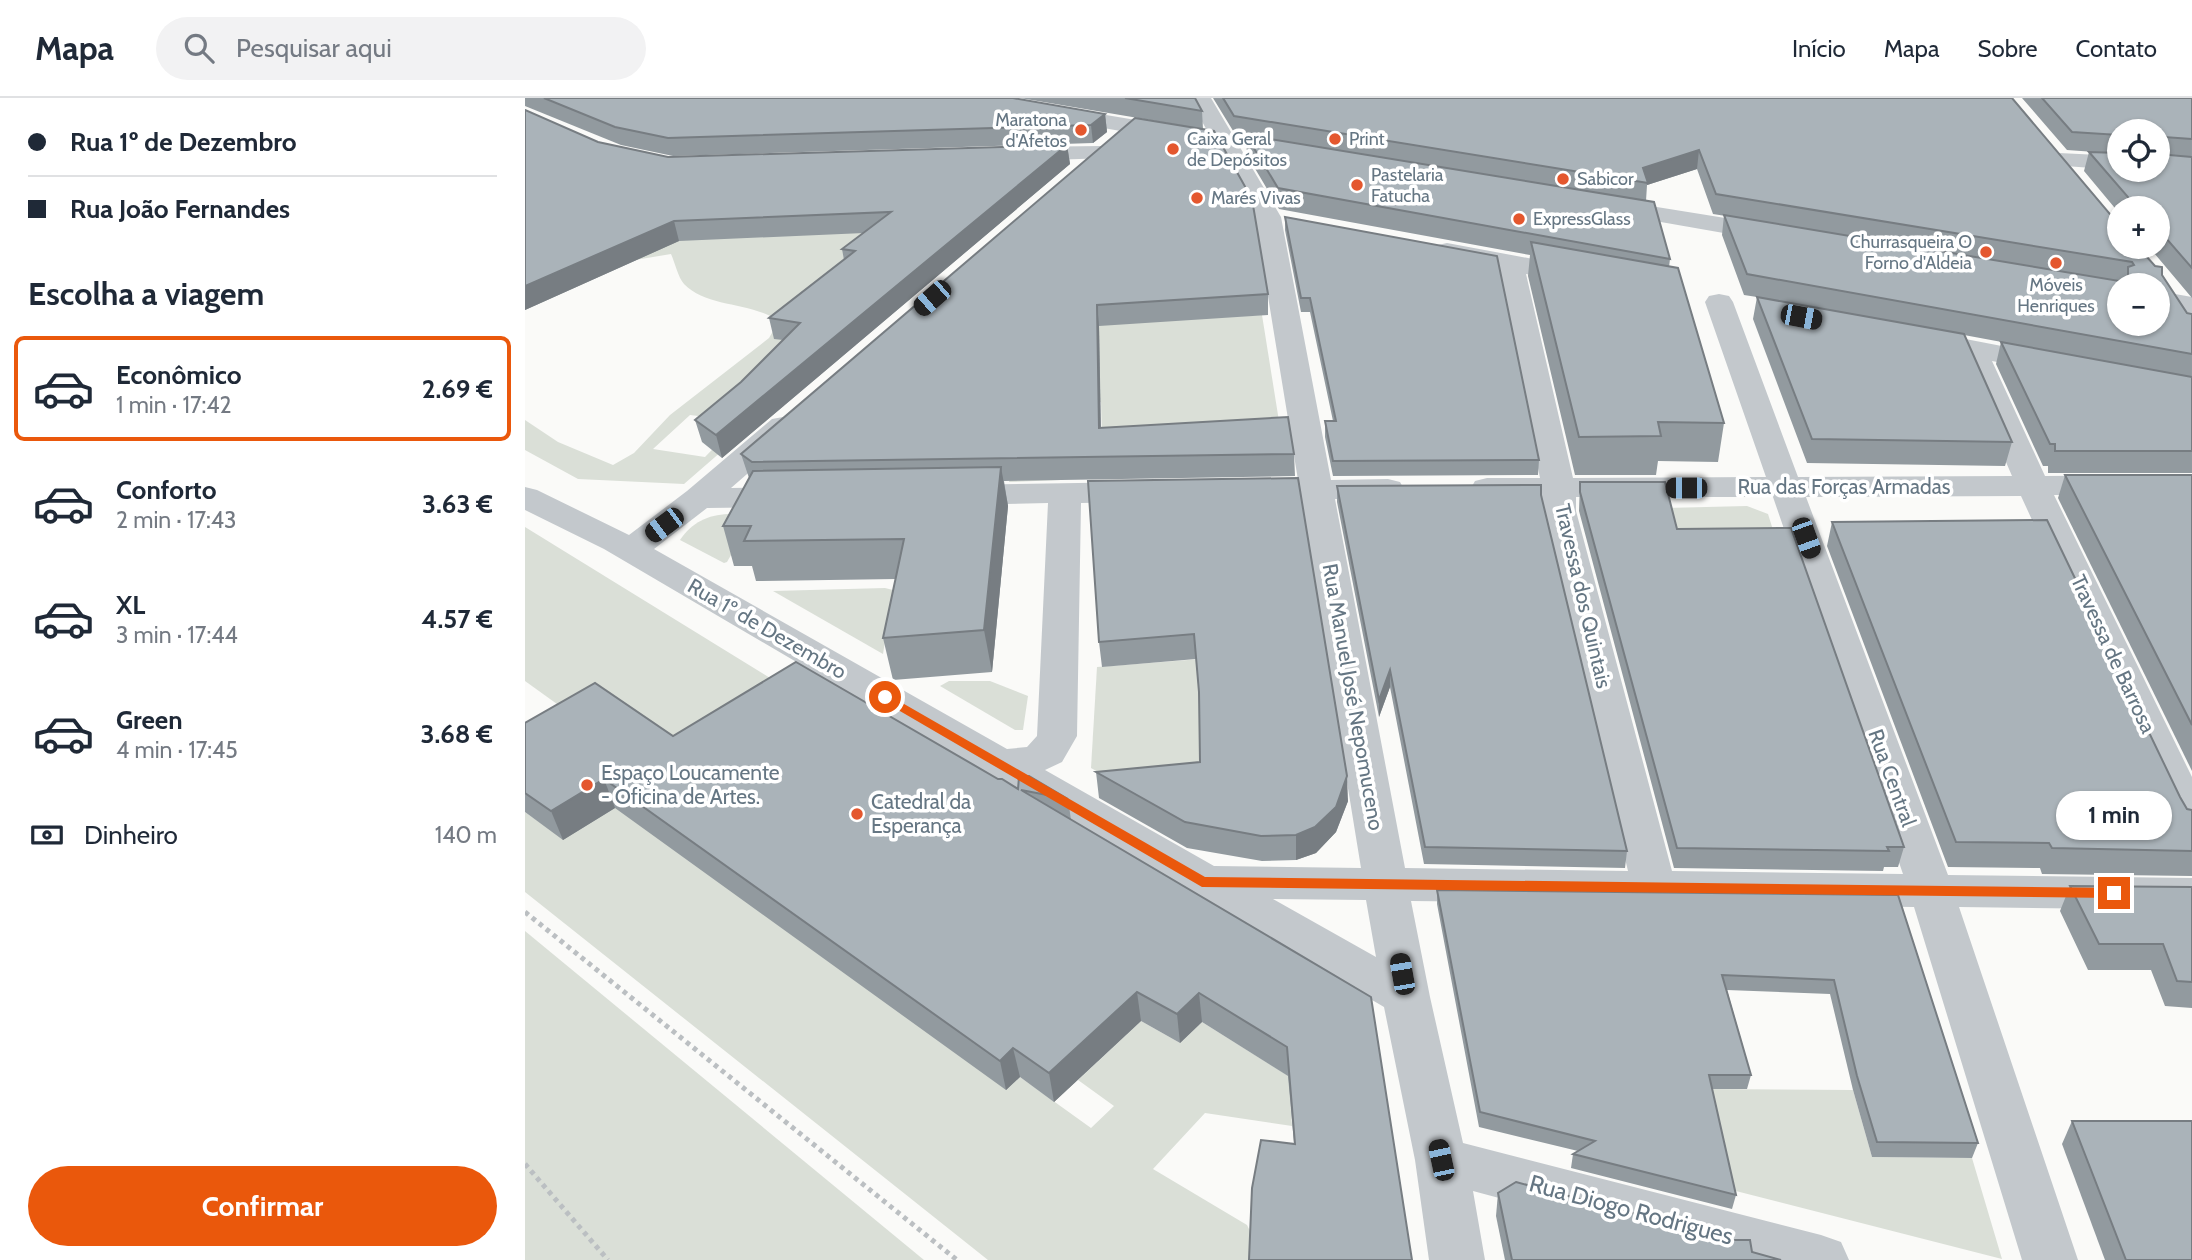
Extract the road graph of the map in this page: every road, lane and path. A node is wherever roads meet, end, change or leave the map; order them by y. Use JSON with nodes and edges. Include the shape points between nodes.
{"nodes":[{"id":1,"x":965,"y":98,"type":"edge"},
{"id":2,"x":1199,"y":98,"type":"edge"},
{"id":3,"x":1131,"y":126,"type":"junction"},
{"id":4,"x":2042,"y":140,"type":"edge"},
{"id":5,"x":1238,"y":144,"type":"junction"},
{"id":6,"x":1102,"y":153,"type":"junction"},
{"id":7,"x":997,"y":156,"type":"edge"},
{"id":8,"x":2059,"y":160,"type":"junction"},
{"id":9,"x":2107,"y":162,"type":"edge"},
{"id":10,"x":1070,"y":180,"type":"edge"},
{"id":11,"x":2076,"y":180,"type":"edge"},
{"id":12,"x":1584,"y":202,"type":"edge"},
{"id":13,"x":1805,"y":239,"type":"edge"},
{"id":14,"x":1430,"y":248,"type":"edge"},
{"id":15,"x":1510,"y":263,"type":"junction"},
{"id":16,"x":1612,"y":282,"type":"edge"},
{"id":17,"x":2171,"y":295,"type":"edge"},
{"id":18,"x":1719,"y":302,"type":"dead end"},
{"id":19,"x":2192,"y":327,"type":"edge"},
{"id":20,"x":1896,"y":335,"type":"edge"},
{"id":21,"x":1972,"y":349,"type":"junction"},
{"id":22,"x":2082,"y":369,"type":"edge"},
{"id":23,"x":805,"y":407,"type":"edge"},
{"id":24,"x":2192,"y":485,"type":"edge"},
{"id":25,"x":2034,"y":486,"type":"junction"},
{"id":26,"x":1559,"y":488,"type":"junction"},
{"id":27,"x":1788,"y":488,"type":"junction"},
{"id":28,"x":1315,"y":489,"type":"junction"},
{"id":29,"x":1176,"y":491,"type":"edge"},
{"id":30,"x":1218,"y":491,"type":"edge"},
{"id":31,"x":1065,"y":493,"type":"junction"},
{"id":32,"x":930,"y":495,"type":"edge"},
{"id":33,"x":525,"y":497,"type":"edge"},
{"id":34,"x":821,"y":497,"type":"edge"},
{"id":35,"x":699,"y":498,"type":"junction"},
{"id":36,"x":630,"y":551,"type":"junction"},
{"id":37,"x":1000,"y":763,"type":"junction"},
{"id":38,"x":2192,"y":821,"type":"edge"},
{"id":39,"x":1202,"y":882,"type":"junction"},
{"id":40,"x":1387,"y":882,"type":"junction"},
{"id":41,"x":1654,"y":886,"type":"junction"},
{"id":42,"x":1931,"y":890,"type":"junction"},
{"id":43,"x":2192,"y":894,"type":"edge"},
{"id":44,"x":525,"y":912,"type":"edge"},
{"id":45,"x":1406,"y":997,"type":"junction"},
{"id":46,"x":1441,"y":1160,"type":"junction"},
{"id":47,"x":525,"y":1164,"type":"edge"},
{"id":48,"x":608,"y":1260,"type":"edge"},
{"id":49,"x":957,"y":1260,"type":"edge"},
{"id":50,"x":1457,"y":1260,"type":"edge"},
{"id":51,"x":1821,"y":1260,"type":"edge"},
{"id":52,"x":2050,"y":1260,"type":"edge"}],
"edges":[{"from":1,"to":3,"type":"street"},
{"from":2,"to":5,"type":"street","name":"Rua Manuel José Nepomuceno"},
{"from":3,"to":5,"type":"street"},
{"from":3,"to":6,"type":"street"},
{"from":4,"to":8,"type":"street"},
{"from":5,"to":28,"type":"street","name":"Rua Manuel José Nepomuceno","via":[[1282,220]]},
{"from":6,"to":7,"type":"street"},
{"from":6,"to":10,"type":"street"},
{"from":8,"to":9,"type":"street"},
{"from":8,"to":11,"type":"street"},
{"from":12,"to":13,"type":"street"},
{"from":14,"to":15,"type":"street"},
{"from":15,"to":16,"type":"street"},
{"from":15,"to":26,"type":"street","name":"Travessa dos Quintais"},
{"from":17,"to":19,"type":"street"},
{"from":18,"to":27,"type":"street","name":"Rua Central"},
{"from":20,"to":21,"type":"street"},
{"from":21,"to":22,"type":"street"},
{"from":21,"to":25,"type":"street","name":"Travessa de Barrosa"},
{"from":23,"to":35,"type":"street"},
{"from":24,"to":25,"type":"street","name":"Rua das Forças Armadas"},
{"from":25,"to":27,"type":"street","name":"Rua das Forças Armadas"},
{"from":25,"to":38,"type":"street","name":"Travessa de Barrosa"},
{"from":26,"to":27,"type":"street","name":"Rua das Forças Armadas"},
{"from":26,"to":28,"type":"street","name":"Rua das Forças Armadas"},
{"from":26,"to":41,"type":"street","name":"Travessa dos Quintais","via":[[1559,511]]},
{"from":27,"to":42,"type":"street","name":"Rua Central"},
{"from":28,"to":30,"type":"street","name":"Rua das Forças Armadas"},
{"from":28,"to":40,"type":"street","name":"Rua Manuel José Nepomuceno"},
{"from":29,"to":31,"type":"street"},
{"from":31,"to":32,"type":"street"},
{"from":31,"to":37,"type":"street","via":[[1056,736],[1052,750],[1036,760]]},
{"from":33,"to":36,"type":"street","name":"Rua 1º de Dezembro"},
{"from":34,"to":35,"type":"street"},
{"from":35,"to":36,"type":"street"},
{"from":36,"to":37,"type":"street","name":"Rua 1º de Dezembro"},
{"from":37,"to":39,"type":"street","name":"Rua 1º de Dezembro"},
{"from":39,"to":40,"type":"street"},
{"from":39,"to":45,"type":"street","name":"Rua 1º de Dezembro"},
{"from":40,"to":41,"type":"street"},
{"from":40,"to":45,"type":"street","name":"Rua Manuel José Nepomuceno"},
{"from":41,"to":42,"type":"street"},
{"from":42,"to":43,"type":"street"},
{"from":42,"to":52,"type":"street","name":"Rua Central"},
{"from":44,"to":49,"type":"path"},
{"from":45,"to":46,"type":"street","name":"Rua Manuel José Nepomuceno"},
{"from":46,"to":50,"type":"street","name":"Rua Manuel José Nepomuceno"},
{"from":46,"to":51,"type":"street","name":"Rua Diogo Rodrigues"},
{"from":47,"to":48,"type":"path"}]}
